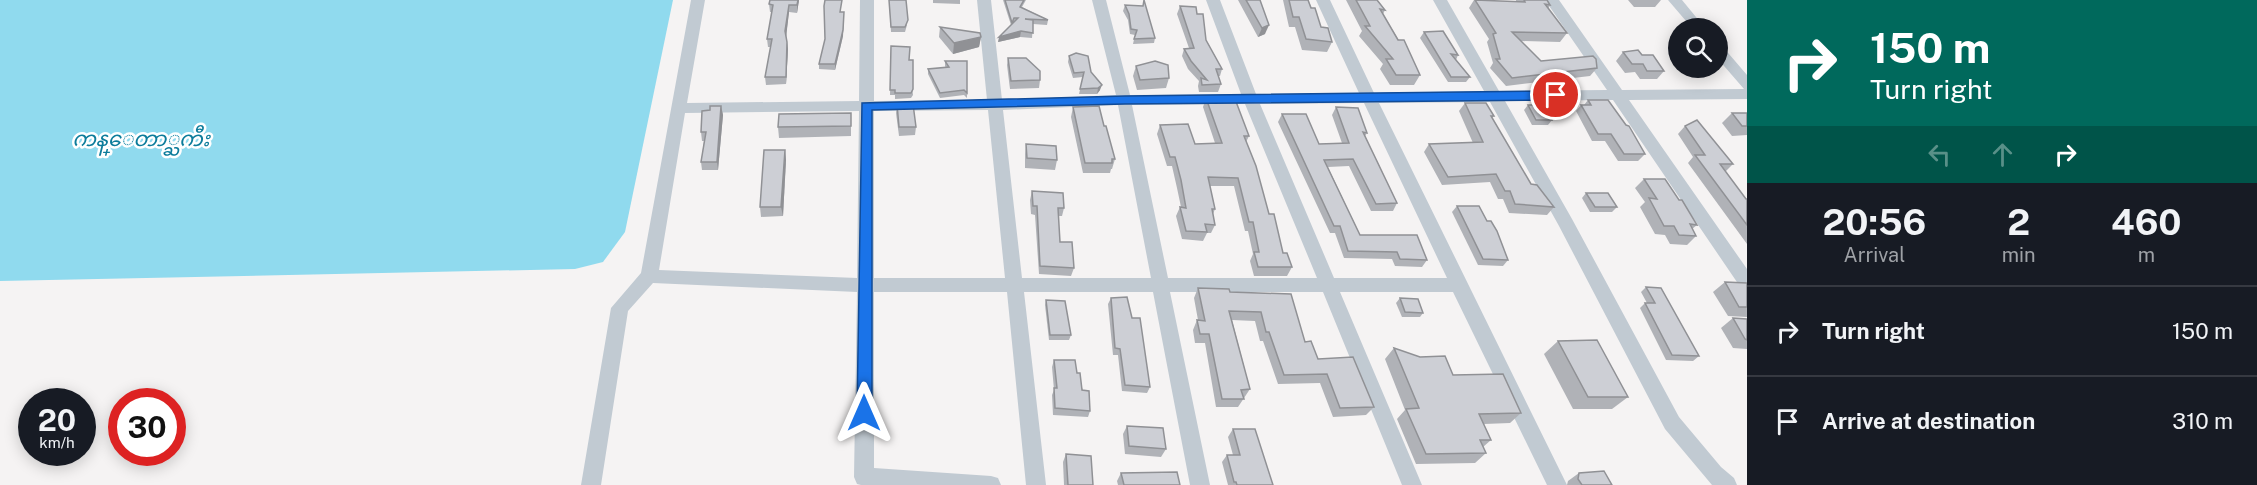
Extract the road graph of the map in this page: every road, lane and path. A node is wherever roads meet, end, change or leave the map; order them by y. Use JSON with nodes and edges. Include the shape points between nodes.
{"nodes":[{"id":1,"x":698,"y":0,"type":"edge"},
{"id":2,"x":867,"y":0,"type":"edge"},
{"id":3,"x":984,"y":0,"type":"edge"},
{"id":4,"x":1099,"y":0,"type":"edge"},
{"id":5,"x":1213,"y":0,"type":"edge"},
{"id":6,"x":1323,"y":0,"type":"edge"},
{"id":7,"x":1440,"y":0,"type":"edge"},
{"id":8,"x":1552,"y":0,"type":"edge"},
{"id":9,"x":1675,"y":0,"type":"edge"},
{"id":10,"x":1690,"y":18,"type":"edge"},
{"id":11,"x":1728,"y":62,"type":"edge"},
{"id":12,"x":1747,"y":85,"type":"edge"},
{"id":13,"x":1747,"y":94,"type":"edge"},
{"id":14,"x":1617,"y":95,"type":"junction"},
{"id":15,"x":1495,"y":96,"type":"junction"},
{"id":16,"x":1368,"y":97,"type":"junction"},
{"id":17,"x":1125,"y":100,"type":"junction"},
{"id":18,"x":1251,"y":100,"type":"junction"},
{"id":19,"x":996,"y":105,"type":"junction"},
{"id":20,"x":866,"y":106,"type":"junction"},
{"id":21,"x":681,"y":108,"type":"junction"},
{"id":22,"x":649,"y":276,"type":"junction"},
{"id":23,"x":1747,"y":283,"type":"edge"},
{"id":24,"x":865,"y":285,"type":"junction"},
{"id":25,"x":1015,"y":285,"type":"junction"},
{"id":26,"x":1328,"y":285,"type":"junction"},
{"id":27,"x":1458,"y":285,"type":"junction"},
{"id":28,"x":1161,"y":287,"type":"junction"},
{"id":29,"x":591,"y":485,"type":"edge"},
{"id":30,"x":991,"y":485,"type":"edge"},
{"id":31,"x":1036,"y":485,"type":"edge"},
{"id":32,"x":1200,"y":485,"type":"edge"},
{"id":33,"x":1412,"y":485,"type":"edge"},
{"id":34,"x":1557,"y":485,"type":"edge"},
{"id":35,"x":1727,"y":485,"type":"edge"}],
"edges":[{"from":1,"to":21,"type":"street"},
{"from":2,"to":20,"type":"street"},
{"from":3,"to":19,"type":"street"},
{"from":4,"to":17,"type":"street"},
{"from":5,"to":18,"type":"street"},
{"from":6,"to":16,"type":"street"},
{"from":7,"to":15,"type":"street"},
{"from":8,"to":14,"type":"street"},
{"from":9,"to":10,"type":"street"},
{"from":11,"to":12,"type":"street"},
{"from":13,"to":14,"type":"street"},
{"from":14,"to":15,"type":"street"},
{"from":14,"to":23,"type":"street"},
{"from":15,"to":16,"type":"street"},
{"from":15,"to":35,"type":"street","via":[[1672,423]]},
{"from":16,"to":18,"type":"street"},
{"from":16,"to":27,"type":"street"},
{"from":17,"to":18,"type":"street"},
{"from":17,"to":19,"type":"street"},
{"from":17,"to":28,"type":"street"},
{"from":18,"to":26,"type":"street"},
{"from":19,"to":20,"type":"street"},
{"from":19,"to":25,"type":"street"},
{"from":20,"to":21,"type":"street"},
{"from":20,"to":24,"type":"street"},
{"from":21,"to":22,"type":"street"},
{"from":22,"to":24,"type":"street"},
{"from":22,"to":29,"type":"street","via":[[620,308]]},
{"from":24,"to":25,"type":"street"},
{"from":24,"to":30,"type":"street","via":[[864,477]]},
{"from":25,"to":28,"type":"street"},
{"from":25,"to":31,"type":"street"},
{"from":26,"to":27,"type":"street"},
{"from":26,"to":28,"type":"street"},
{"from":26,"to":33,"type":"street"},
{"from":27,"to":34,"type":"street"},
{"from":28,"to":32,"type":"street"}]}
